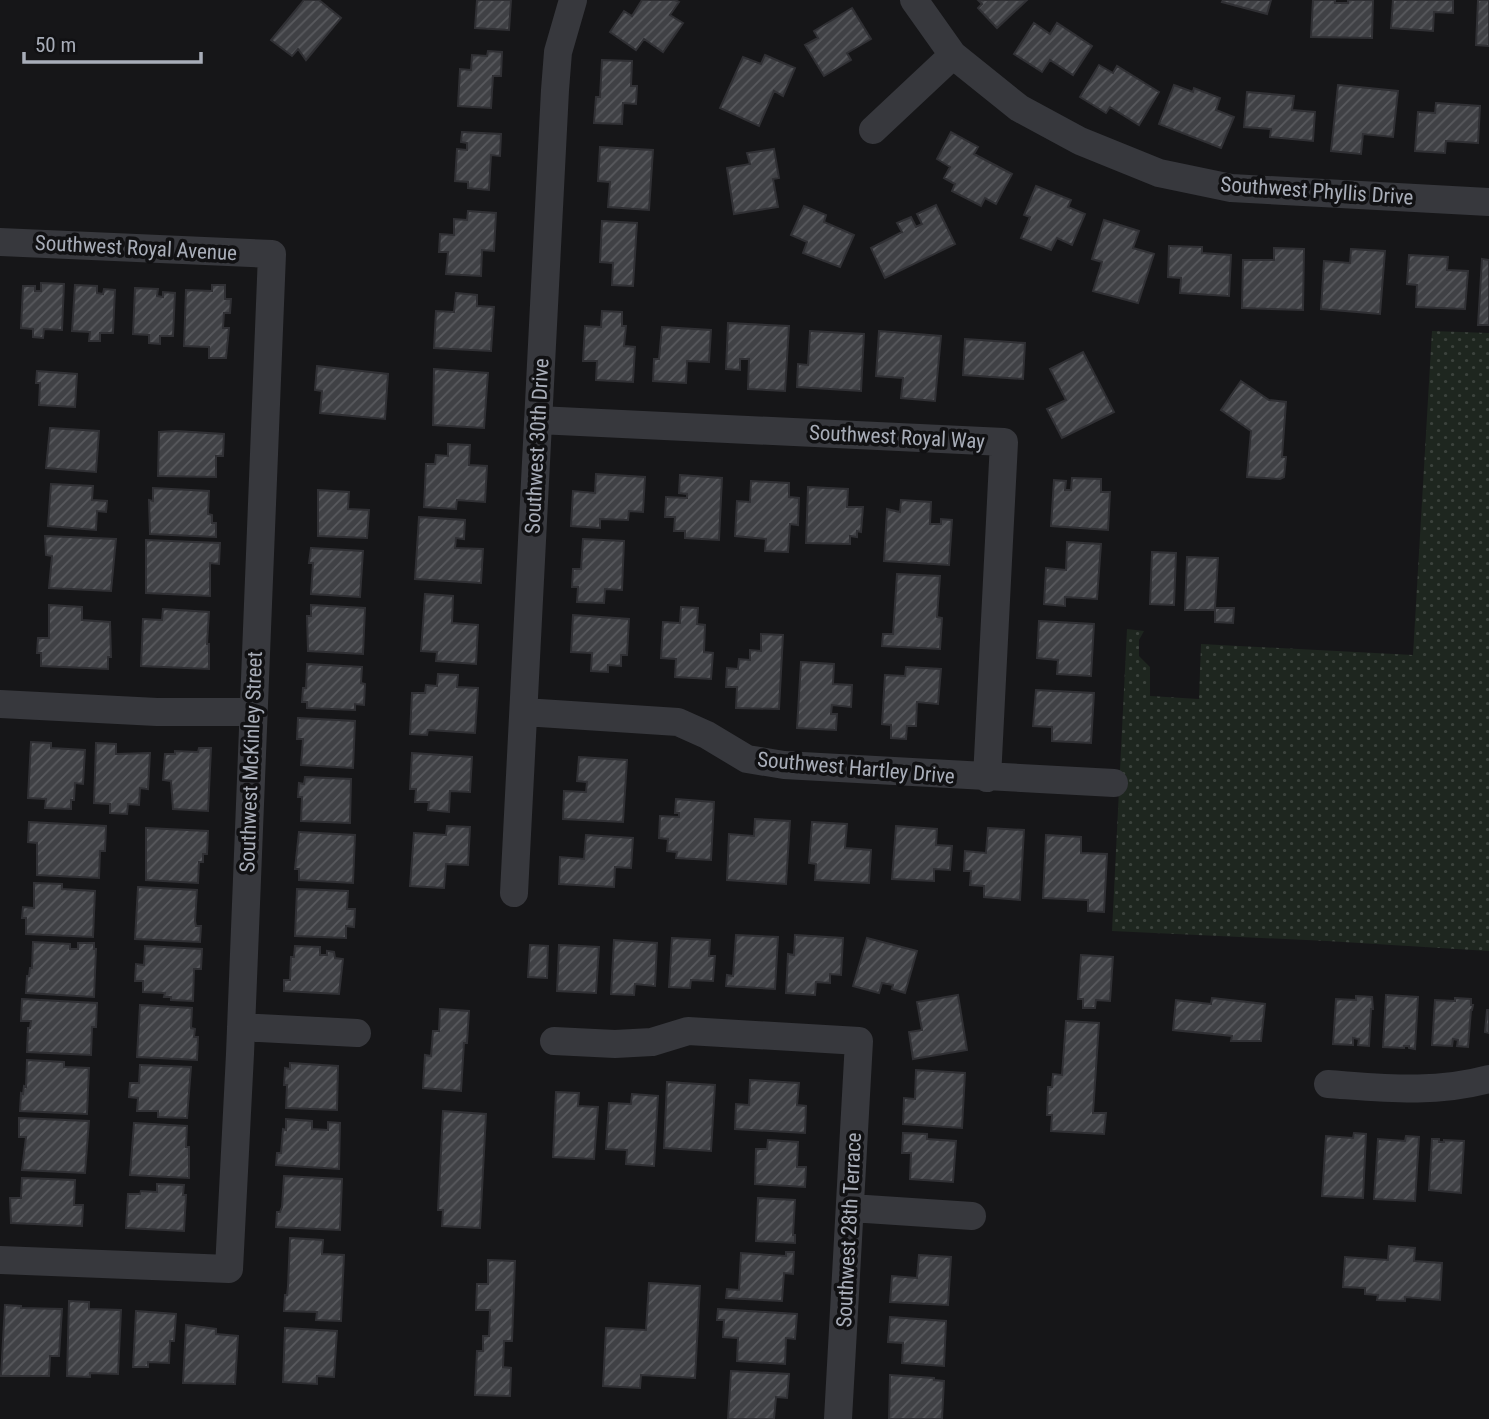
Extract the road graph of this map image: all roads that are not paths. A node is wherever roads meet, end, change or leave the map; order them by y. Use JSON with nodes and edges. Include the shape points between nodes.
{"nodes":[{"id":1,"x":573,"y":0,"type":"edge"},
{"id":2,"x":914,"y":0,"type":"edge"},
{"id":3,"x":953,"y":55,"type":"junction"},
{"id":4,"x":873,"y":130,"type":"dead end"},
{"id":5,"x":1489,"y":202,"type":"edge"},
{"id":6,"x":0,"y":242,"type":"edge"},
{"id":7,"x":272,"y":254,"type":"joint"},
{"id":8,"x":538,"y":420,"type":"junction"},
{"id":9,"x":0,"y":704,"type":"edge"},
{"id":10,"x":253,"y":712,"type":"junction"},
{"id":11,"x":524,"y":712,"type":"junction"},
{"id":12,"x":987,"y":778,"type":"junction"},
{"id":13,"x":1114,"y":783,"type":"dead end"},
{"id":14,"x":514,"y":893,"type":"dead end"},
{"id":15,"x":241,"y":1027,"type":"junction"},
{"id":16,"x":357,"y":1033,"type":"dead end"},
{"id":17,"x":554,"y":1041,"type":"dead end"},
{"id":18,"x":1489,"y":1079,"type":"edge"},
{"id":19,"x":1328,"y":1084,"type":"dead end"},
{"id":20,"x":851,"y":1208,"type":"junction"},
{"id":21,"x":972,"y":1216,"type":"dead end"},
{"id":22,"x":0,"y":1260,"type":"edge"},
{"id":23,"x":838,"y":1419,"type":"edge"}],
"edges":[{"from":1,"to":8,"type":"street","name":"Southwest 30th Drive","via":[[558,52]]},
{"from":2,"to":3,"type":"street","name":"Southwest Phyllis Drive"},
{"from":3,"to":4,"type":"street"},
{"from":3,"to":5,"type":"street","name":"Southwest Phyllis Drive","via":[[1019,108],[1080,141],[1159,173],[1231,188]]},
{"from":6,"to":7,"type":"street","name":"Southwest Royal Avenue"},
{"from":7,"to":10,"type":"street","name":"Southwest McKinley Street"},
{"from":8,"to":11,"type":"street","name":"Southwest 30th Drive"},
{"from":8,"to":12,"type":"street","name":"Southwest Royal Way","via":[[1004,442]]},
{"from":9,"to":10,"type":"street"},
{"from":10,"to":15,"type":"street","name":"Southwest McKinley Street"},
{"from":11,"to":12,"type":"street","name":"Southwest Hartley Drive","via":[[678,722],[747,759],[783,765]]},
{"from":11,"to":14,"type":"street","name":"Southwest 30th Drive"},
{"from":12,"to":13,"type":"street","name":"Southwest Hartley Drive"},
{"from":15,"to":16,"type":"street"},
{"from":15,"to":22,"type":"street","name":"Southwest McKinley Street","via":[[229,1269]]},
{"from":17,"to":20,"type":"street","name":"Southwest 28th Terrace","via":[[652,1042],[688,1031],[859,1041]]},
{"from":18,"to":19,"type":"street","via":[[1423,1090]]},
{"from":20,"to":21,"type":"street"},
{"from":20,"to":23,"type":"street","name":"Southwest 28th Terrace"}]}
